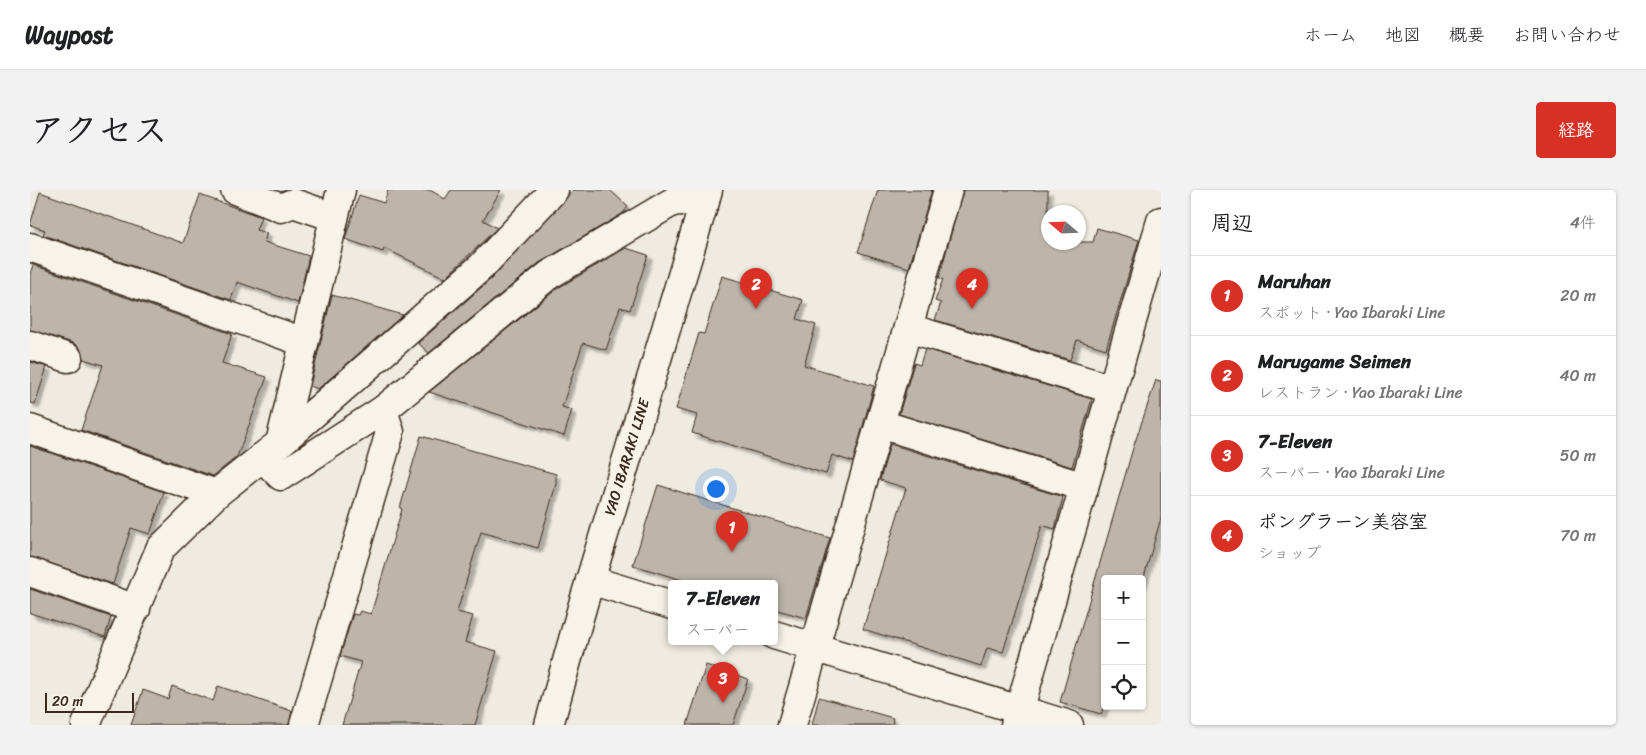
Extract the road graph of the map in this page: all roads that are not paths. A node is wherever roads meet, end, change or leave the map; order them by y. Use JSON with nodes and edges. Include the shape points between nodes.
{"nodes":[{"id":1,"x":235,"y":190,"type":"edge"},
{"id":2,"x":341,"y":190,"type":"edge"},
{"id":3,"x":554,"y":190,"type":"edge"},
{"id":4,"x":948,"y":190,"type":"edge"},
{"id":5,"x":707,"y":196,"type":"edge"},
{"id":6,"x":334,"y":217,"type":"junction"},
{"id":7,"x":1161,"y":221,"type":"edge"},
{"id":8,"x":30,"y":247,"type":"edge"},
{"id":9,"x":908,"y":328,"type":"junction"},
{"id":10,"x":304,"y":342,"type":"junction"},
{"id":11,"x":30,"y":345,"type":"edge"},
{"id":12,"x":68,"y":358,"type":"dead end"},
{"id":13,"x":1112,"y":389,"type":"junction"},
{"id":14,"x":383,"y":410,"type":"junction"},
{"id":15,"x":880,"y":424,"type":"junction"},
{"id":16,"x":30,"y":428,"type":"edge"},
{"id":17,"x":271,"y":450,"type":"junction"},
{"id":18,"x":1084,"y":487,"type":"junction"},
{"id":19,"x":216,"y":494,"type":"junction"},
{"id":20,"x":30,"y":572,"type":"edge"},
{"id":21,"x":590,"y":580,"type":"junction"},
{"id":22,"x":668,"y":604,"type":"edge"},
{"id":23,"x":136,"y":609,"type":"junction"},
{"id":24,"x":778,"y":637,"type":"edge"},
{"id":25,"x":814,"y":647,"type":"junction"},
{"id":26,"x":1017,"y":718,"type":"edge"},
{"id":27,"x":86,"y":725,"type":"edge"},
{"id":28,"x":304,"y":725,"type":"edge"},
{"id":29,"x":549,"y":725,"type":"edge"},
{"id":30,"x":792,"y":725,"type":"edge"},
{"id":31,"x":1069,"y":725,"type":"edge"}],
"edges":[{"from":1,"to":6,"type":"street","via":[[281,208],[293,202]]},
{"from":2,"to":6,"type":"street"},
{"from":3,"to":17,"type":"street","via":[[481,267]]},
{"from":4,"to":9,"type":"street"},
{"from":5,"to":14,"type":"street","via":[[674,201],[549,275]]},
{"from":5,"to":21,"type":"street","name":"YAO IBARAKI LINE"},
{"from":6,"to":10,"type":"street"},
{"from":7,"to":13,"type":"street"},
{"from":8,"to":10,"type":"street"},
{"from":9,"to":13,"type":"street"},
{"from":9,"to":15,"type":"street"},
{"from":10,"to":17,"type":"street"},
{"from":11,"to":12,"type":"street"},
{"from":13,"to":18,"type":"street"},
{"from":14,"to":17,"type":"street","via":[[281,476]]},
{"from":14,"to":28,"type":"street","via":[[390,432]]},
{"from":15,"to":18,"type":"street"},
{"from":15,"to":25,"type":"street"},
{"from":16,"to":19,"type":"street"},
{"from":17,"to":19,"type":"street"},
{"from":18,"to":26,"type":"street"},
{"from":19,"to":23,"type":"street","via":[[160,549]]},
{"from":20,"to":23,"type":"street"},
{"from":21,"to":22,"type":"street"},
{"from":21,"to":29,"type":"street","name":"YAO IBARAKI LINE"},
{"from":23,"to":27,"type":"street"},
{"from":24,"to":25,"type":"street"},
{"from":25,"to":26,"type":"street"},
{"from":25,"to":30,"type":"street"},
{"from":26,"to":31,"type":"street"}]}
